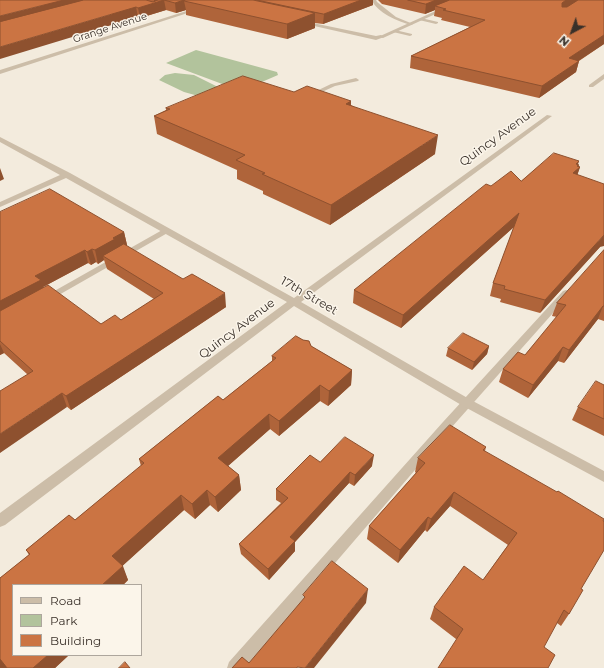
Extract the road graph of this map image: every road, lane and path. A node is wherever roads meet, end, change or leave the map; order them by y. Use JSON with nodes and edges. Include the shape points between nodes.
{"nodes":[{"id":1,"x":374,"y":0,"type":"edge"},
{"id":2,"x":464,"y":0,"type":"edge"},
{"id":3,"x":202,"y":8,"type":"edge"},
{"id":4,"x":421,"y":19,"type":"junction"},
{"id":5,"x":298,"y":21,"type":"edge"},
{"id":6,"x":436,"y":23,"type":"dead end"},
{"id":7,"x":411,"y":24,"type":"junction"},
{"id":8,"x":396,"y":31,"type":"junction"},
{"id":9,"x":410,"y":35,"type":"dead end"},
{"id":10,"x":0,"y":72,"type":"edge"},
{"id":11,"x":604,"y":76,"type":"edge"},
{"id":12,"x":356,"y":80,"type":"dead end"},
{"id":13,"x":591,"y":86,"type":"dead end"},
{"id":14,"x":306,"y":97,"type":"edge"},
{"id":15,"x":549,"y":116,"type":"dead end"},
{"id":16,"x":0,"y":139,"type":"edge"},
{"id":17,"x":67,"y":175,"type":"junction"},
{"id":18,"x":0,"y":205,"type":"edge"},
{"id":19,"x":167,"y":231,"type":"junction"},
{"id":20,"x":573,"y":285,"type":"edge"},
{"id":21,"x":41,"y":302,"type":"edge"},
{"id":22,"x":294,"y":302,"type":"junction"},
{"id":23,"x":467,"y":403,"type":"junction"},
{"id":24,"x":604,"y":477,"type":"edge"},
{"id":25,"x":0,"y":521,"type":"edge"},
{"id":26,"x":234,"y":668,"type":"edge"}],
"edges":[{"from":1,"to":7,"type":"street","via":[[394,18]]},
{"from":2,"to":4,"type":"street"},
{"from":3,"to":10,"type":"street","name":"Grange Avenue"},
{"from":4,"to":6,"type":"street"},
{"from":4,"to":7,"type":"street"},
{"from":5,"to":8,"type":"street","via":[[381,38]]},
{"from":7,"to":8,"type":"street"},
{"from":8,"to":9,"type":"street"},
{"from":11,"to":13,"type":"street"},
{"from":12,"to":14,"type":"street","via":[[333,85]]},
{"from":15,"to":22,"type":"street","name":"Quincy Avenue"},
{"from":16,"to":17,"type":"street","name":"17th Street"},
{"from":17,"to":18,"type":"street"},
{"from":17,"to":19,"type":"street","name":"17th Street"},
{"from":19,"to":21,"type":"street"},
{"from":19,"to":22,"type":"street","name":"17th Street"},
{"from":20,"to":23,"type":"street"},
{"from":22,"to":23,"type":"street","name":"17th Street"},
{"from":22,"to":25,"type":"street","name":"Quincy Avenue"},
{"from":23,"to":24,"type":"street","name":"17th Street"},
{"from":23,"to":26,"type":"street"}]}
